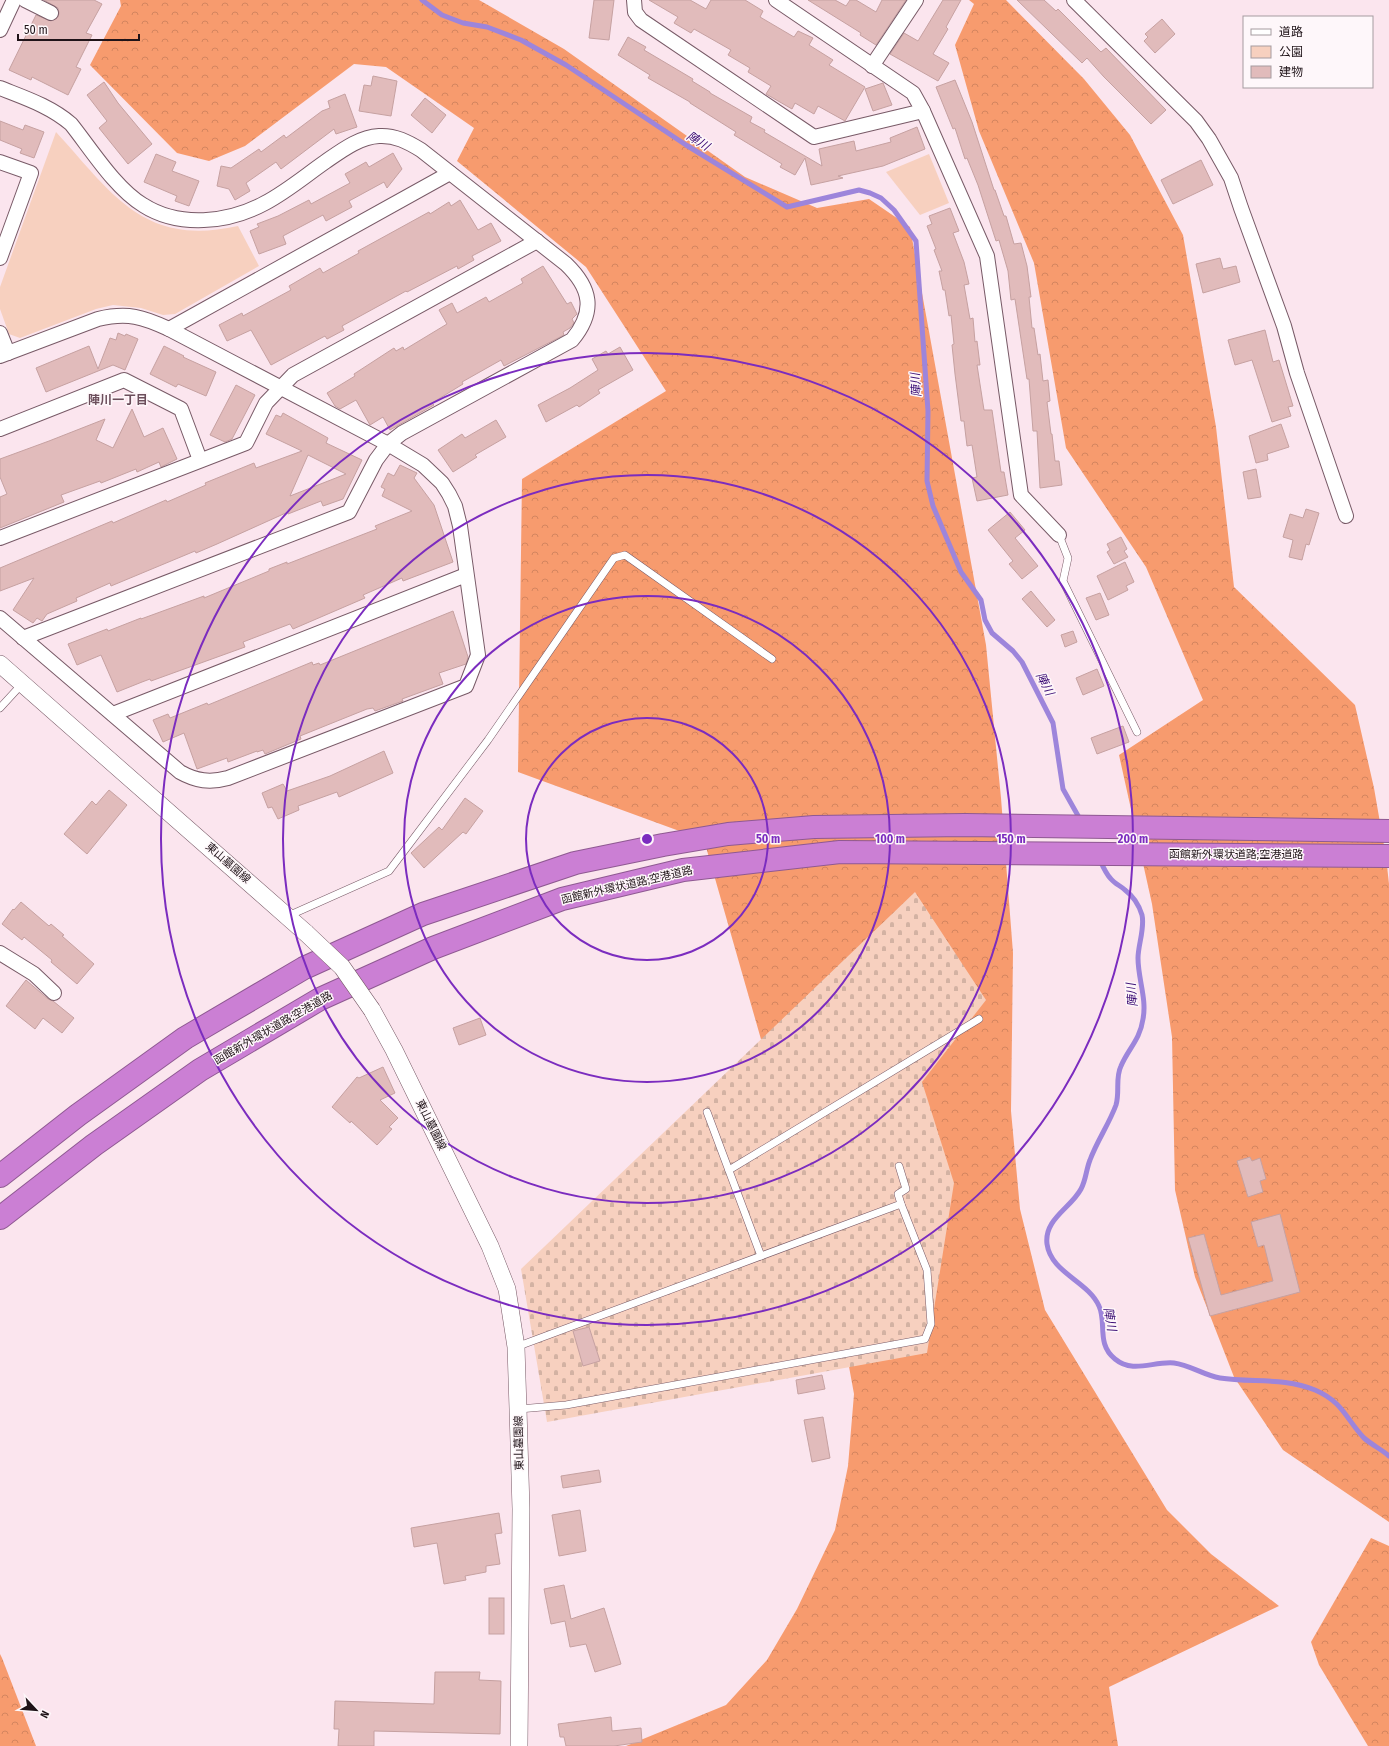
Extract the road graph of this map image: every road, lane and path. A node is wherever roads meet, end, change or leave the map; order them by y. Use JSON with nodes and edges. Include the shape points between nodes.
{"nodes":[{"id":1,"x":14,"y":0,"type":"edge"},
{"id":2,"x":25,"y":0,"type":"edge"},
{"id":3,"x":634,"y":0,"type":"edge"},
{"id":4,"x":776,"y":0,"type":"edge"},
{"id":5,"x":916,"y":0,"type":"edge"},
{"id":6,"x":1074,"y":0,"type":"edge"},
{"id":7,"x":51,"y":13,"type":"dead end"},
{"id":8,"x":0,"y":30,"type":"edge"},
{"id":9,"x":872,"y":66,"type":"junction"},
{"id":10,"x":0,"y":88,"type":"edge"},
{"id":11,"x":923,"y":111,"type":"junction"},
{"id":12,"x":0,"y":162,"type":"edge"},
{"id":13,"x":450,"y":173,"type":"junction"},
{"id":14,"x":537,"y":241,"type":"junction"},
{"id":15,"x":0,"y":258,"type":"edge"},
{"id":16,"x":170,"y":329,"type":"junction"},
{"id":17,"x":0,"y":333,"type":"edge"},
{"id":18,"x":4,"y":355,"type":"edge"},
{"id":19,"x":279,"y":388,"type":"junction"},
{"id":20,"x":0,"y":429,"type":"edge"},
{"id":21,"x":388,"y":444,"type":"junction"},
{"id":22,"x":200,"y":460,"type":"junction"},
{"id":23,"x":1346,"y":516,"type":"dead end"},
{"id":24,"x":1059,"y":535,"type":"joint"},
{"id":25,"x":0,"y":538,"type":"edge"},
{"id":26,"x":466,"y":575,"type":"junction"},
{"id":27,"x":0,"y":618,"type":"edge"},
{"id":28,"x":23,"y":638,"type":"junction"},
{"id":29,"x":772,"y":659,"type":"dead end"},
{"id":30,"x":0,"y":664,"type":"edge"},
{"id":31,"x":23,"y":684,"type":"junction"},
{"id":32,"x":0,"y":708,"type":"edge"},
{"id":33,"x":113,"y":714,"type":"junction"},
{"id":34,"x":1137,"y":732,"type":"dead end"},
{"id":35,"x":1389,"y":831,"type":"edge"},
{"id":36,"x":1389,"y":856,"type":"edge"},
{"id":37,"x":288,"y":916,"type":"junction"},
{"id":38,"x":0,"y":953,"type":"edge"},
{"id":39,"x":54,"y":993,"type":"dead end"},
{"id":40,"x":979,"y":1019,"type":"dead end"},
{"id":41,"x":707,"y":1112,"type":"dead end"},
{"id":42,"x":899,"y":1166,"type":"dead end"},
{"id":43,"x":729,"y":1170,"type":"junction"},
{"id":44,"x":0,"y":1176,"type":"edge"},
{"id":45,"x":901,"y":1204,"type":"junction"},
{"id":46,"x":0,"y":1218,"type":"edge"},
{"id":47,"x":761,"y":1256,"type":"junction"},
{"id":48,"x":516,"y":1347,"type":"junction"},
{"id":49,"x":518,"y":1409,"type":"junction"},
{"id":50,"x":519,"y":1746,"type":"edge"}],
"edges":[{"from":1,"to":8,"type":"street"},
{"from":2,"to":7,"type":"street"},
{"from":3,"to":11,"type":"street","via":[[635,12],[641,20],[814,137]]},
{"from":4,"to":9,"type":"street"},
{"from":5,"to":9,"type":"street"},
{"from":6,"to":23,"type":"street","via":[[1196,121],[1231,178],[1284,326],[1297,373]]},
{"from":9,"to":11,"type":"street","via":[[913,93]]},
{"from":10,"to":13,"type":"street","via":[[61,115],[130,196],[155,212],[180,219],[212,220],[229,217],[263,204],[341,151],[374,136],[390,136],[412,144]]},
{"from":11,"to":24,"type":"street","via":[[987,256],[1021,495]]},
{"from":12,"to":15,"type":"street","via":[[31,173]]},
{"from":13,"to":14,"type":"street"},
{"from":13,"to":16,"type":"street"},
{"from":14,"to":19,"type":"street","via":[[293,375]]},
{"from":14,"to":21,"type":"street","via":[[566,264],[582,282],[587,306],[582,328],[572,340],[402,433]]},
{"from":16,"to":18,"type":"street","via":[[142,317],[110,316],[98,318]]},
{"from":16,"to":19,"type":"street"},
{"from":17,"to":18,"type":"street"},
{"from":19,"to":21,"type":"street"},
{"from":19,"to":22,"type":"street","via":[[266,403],[246,443]]},
{"from":20,"to":22,"type":"street","via":[[124,380],[181,410]]},
{"from":21,"to":26,"type":"street","via":[[433,473],[449,494],[460,526]]},
{"from":21,"to":28,"type":"street","via":[[376,460],[349,512]]},
{"from":22,"to":25,"type":"street"},
{"from":24,"to":34,"type":"lane","via":[[1068,558],[1063,581]]},
{"from":26,"to":33,"type":"street"},
{"from":26,"to":33,"type":"street","via":[[478,655],[466,686],[214,782],[190,778],[180,772]]},
{"from":27,"to":28,"type":"street"},
{"from":28,"to":33,"type":"street"},
{"from":29,"to":37,"type":"lane","via":[[625,555],[614,558],[488,740],[388,871]]},
{"from":30,"to":31,"type":"street","name":"東山墓園線"},
{"from":31,"to":32,"type":"lane"},
{"from":31,"to":37,"type":"street","name":"東山墓園線"},
{"from":35,"to":44,"type":"highway","via":[[965,825],[814,827],[728,834],[575,863],[423,914],[304,968],[185,1038],[78,1115]]},
{"from":36,"to":46,"type":"highway","name":"函館新外環状道路;空港道路","via":[[840,852],[683,870],[562,899],[433,948],[320,999],[200,1070],[94,1145]]},
{"from":37,"to":48,"type":"street","name":"東山墓園線","bridge":true,"via":[[342,967],[372,1010],[394,1050],[490,1246],[507,1289]]},
{"from":38,"to":39,"type":"street","via":[[34,974]]},
{"from":40,"to":43,"type":"lane"},
{"from":41,"to":43,"type":"lane"},
{"from":42,"to":45,"type":"lane","via":[[906,1189],[898,1194]]},
{"from":43,"to":47,"type":"lane"},
{"from":45,"to":47,"type":"lane"},
{"from":45,"to":49,"type":"lane","via":[[927,1270],[932,1324],[925,1339],[566,1405]]},
{"from":47,"to":48,"type":"lane"},
{"from":48,"to":49,"type":"street","name":"東山墓園線"},
{"from":49,"to":50,"type":"street","name":"東山墓園線","via":[[521,1509]]}]}
